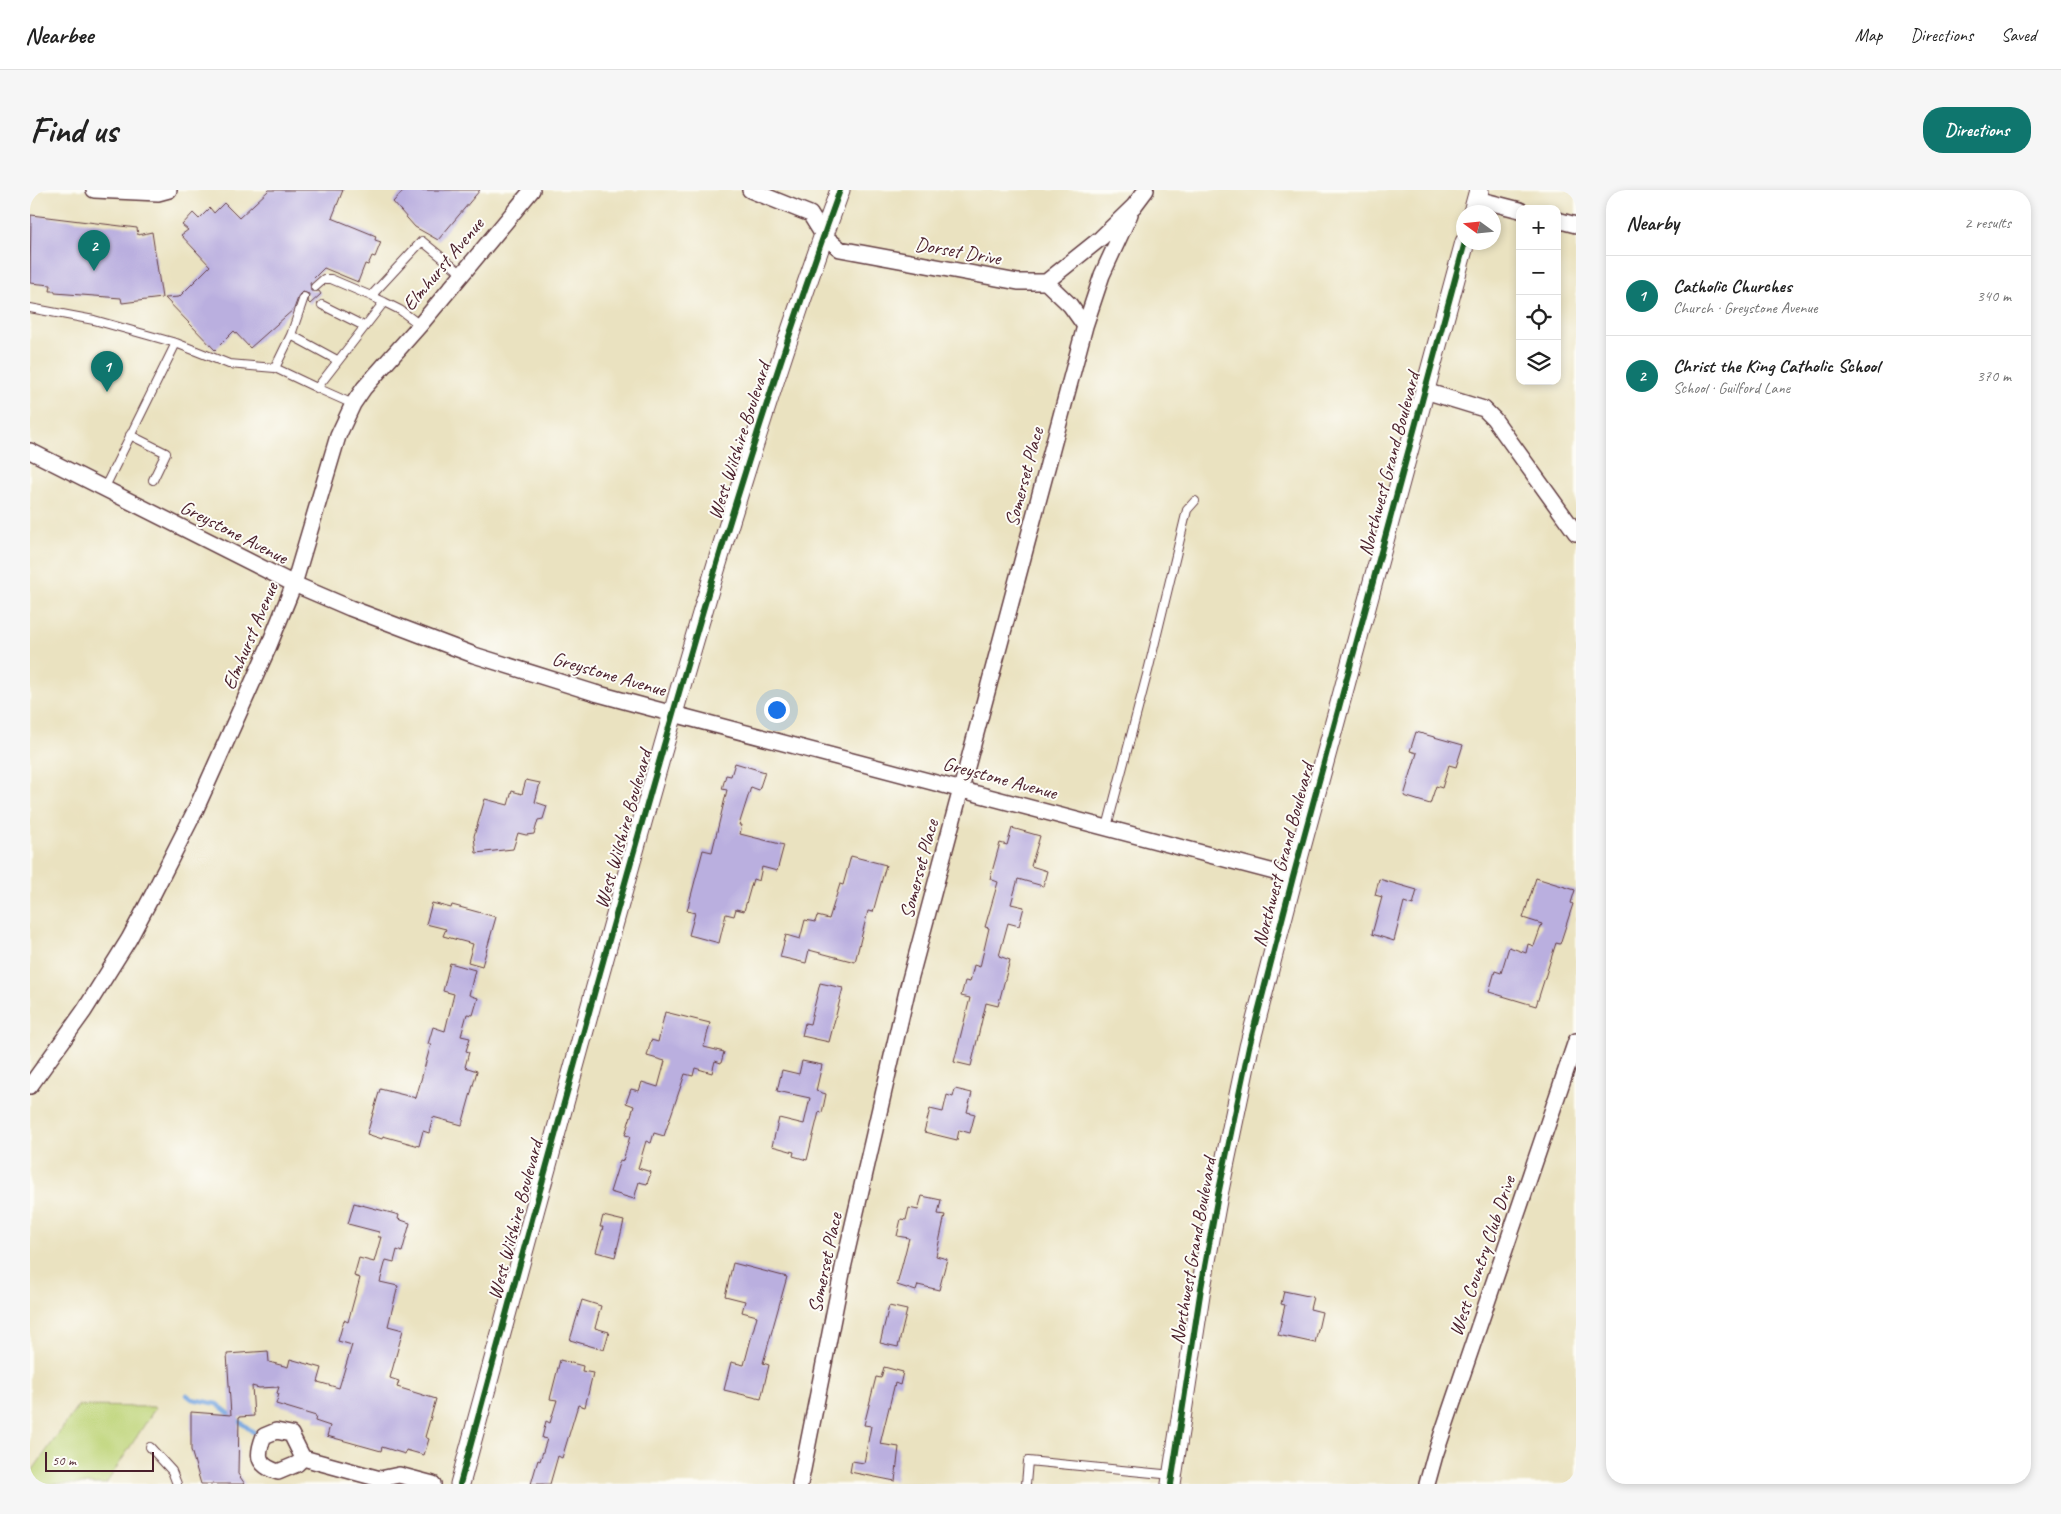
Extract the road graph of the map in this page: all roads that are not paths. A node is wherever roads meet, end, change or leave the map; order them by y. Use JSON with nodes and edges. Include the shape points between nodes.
{"nodes":[{"id":1,"x":94,"y":190,"type":"edge"},
{"id":2,"x":169,"y":190,"type":"edge"},
{"id":3,"x":532,"y":190,"type":"edge"},
{"id":4,"x":750,"y":190,"type":"edge"},
{"id":5,"x":840,"y":190,"type":"edge"},
{"id":6,"x":1146,"y":190,"type":"edge"},
{"id":7,"x":1476,"y":200,"type":"edge"},
{"id":8,"x":1134,"y":206,"type":"junction"},
{"id":9,"x":1516,"y":209,"type":"edge"},
{"id":10,"x":1561,"y":221,"type":"edge"},
{"id":11,"x":1576,"y":225,"type":"edge"},
{"id":12,"x":823,"y":236,"type":"junction"},
{"id":13,"x":1463,"y":250,"type":"edge"},
{"id":14,"x":461,"y":274,"type":"junction"},
{"id":15,"x":1046,"y":282,"type":"junction"},
{"id":16,"x":315,"y":287,"type":"dead end"},
{"id":17,"x":371,"y":296,"type":"junction"},
{"id":18,"x":304,"y":297,"type":"dead end"},
{"id":19,"x":384,"y":302,"type":"junction"},
{"id":20,"x":322,"y":305,"type":"dead end"},
{"id":21,"x":30,"y":308,"type":"edge"},
{"id":22,"x":420,"y":325,"type":"junction"},
{"id":23,"x":364,"y":326,"type":"junction"},
{"id":24,"x":1085,"y":326,"type":"junction"},
{"id":25,"x":291,"y":335,"type":"junction"},
{"id":26,"x":176,"y":343,"type":"junction"},
{"id":27,"x":337,"y":360,"type":"junction"},
{"id":28,"x":275,"y":368,"type":"junction"},
{"id":29,"x":316,"y":388,"type":"junction"},
{"id":30,"x":1425,"y":391,"type":"junction"},
{"id":31,"x":353,"y":404,"type":"junction"},
{"id":32,"x":130,"y":435,"type":"junction"},
{"id":33,"x":30,"y":451,"type":"edge"},
{"id":34,"x":153,"y":480,"type":"dead end"},
{"id":35,"x":104,"y":489,"type":"junction"},
{"id":36,"x":1195,"y":501,"type":"dead end"},
{"id":37,"x":1576,"y":533,"type":"edge"},
{"id":38,"x":294,"y":584,"type":"junction"},
{"id":39,"x":672,"y":713,"type":"junction"},
{"id":40,"x":961,"y":788,"type":"junction"},
{"id":41,"x":1107,"y":827,"type":"junction"},
{"id":42,"x":1293,"y":877,"type":"junction"},
{"id":43,"x":1576,"y":1041,"type":"edge"},
{"id":44,"x":30,"y":1086,"type":"edge"},
{"id":45,"x":150,"y":1447,"type":"dead end"},
{"id":46,"x":303,"y":1458,"type":"dead end"},
{"id":47,"x":1172,"y":1480,"type":"edge"},
{"id":48,"x":383,"y":1481,"type":"edge"},
{"id":49,"x":177,"y":1484,"type":"edge"},
{"id":50,"x":433,"y":1484,"type":"edge"},
{"id":51,"x":460,"y":1484,"type":"edge"},
{"id":52,"x":800,"y":1484,"type":"edge"},
{"id":53,"x":1026,"y":1484,"type":"edge"},
{"id":54,"x":1427,"y":1484,"type":"edge"}],
"edges":[{"from":1,"to":2,"type":"street","via":[[158,193]]},
{"from":3,"to":14,"type":"street","name":"Elmhurst Avenue"},
{"from":4,"to":12,"type":"street","name":"Dorset Drive","via":[[810,214]]},
{"from":5,"to":12,"type":"street","name":"West Wilshire Boulevard"},
{"from":6,"to":8,"type":"street"},
{"from":7,"to":9,"type":"street"},
{"from":8,"to":15,"type":"street"},
{"from":8,"to":24,"type":"street","name":"Somerset Place","via":[[1102,275]]},
{"from":10,"to":11,"type":"street"},
{"from":12,"to":15,"type":"street","name":"Dorset Drive","via":[[840,249],[1018,282]]},
{"from":12,"to":39,"type":"street","name":"West Wilshire Boulevard","via":[[744,474]]},
{"from":13,"to":30,"type":"street","name":"Northwest Grand Boulevard"},
{"from":14,"to":17,"type":"lane","via":[[422,241]]},
{"from":14,"to":22,"type":"street","name":"Elmhurst Avenue"},
{"from":15,"to":24,"type":"street","via":[[1070,305]]},
{"from":16,"to":17,"type":"lane","via":[[324,279],[331,279]]},
{"from":17,"to":19,"type":"lane"},
{"from":18,"to":25,"type":"lane"},
{"from":19,"to":22,"type":"lane"},
{"from":19,"to":23,"type":"lane"},
{"from":20,"to":23,"type":"lane"},
{"from":21,"to":26,"type":"lane","via":[[94,320]]},
{"from":22,"to":31,"type":"street","name":"Elmhurst Avenue"},
{"from":23,"to":27,"type":"lane"},
{"from":24,"to":40,"type":"street","name":"Somerset Place"},
{"from":25,"to":27,"type":"lane"},
{"from":25,"to":28,"type":"lane"},
{"from":26,"to":28,"type":"lane","via":[[229,364]]},
{"from":26,"to":32,"type":"lane"},
{"from":27,"to":29,"type":"lane"},
{"from":28,"to":29,"type":"lane"},
{"from":29,"to":31,"type":"lane"},
{"from":30,"to":37,"type":"street","via":[[1484,409]]},
{"from":30,"to":42,"type":"street","name":"Northwest Grand Boulevard"},
{"from":31,"to":38,"type":"street","name":"Elmhurst Avenue","via":[[338,436]]},
{"from":32,"to":34,"type":"lane","via":[[166,453]]},
{"from":32,"to":35,"type":"lane"},
{"from":33,"to":35,"type":"street","name":"Greystone Avenue"},
{"from":35,"to":38,"type":"street","name":"Greystone Avenue"},
{"from":36,"to":41,"type":"lane","via":[[1187,510]]},
{"from":38,"to":39,"type":"street","name":"Greystone Avenue","via":[[474,655]]},
{"from":38,"to":44,"type":"street","name":"Elmhurst Avenue","via":[[195,811],[153,894],[84,1011]]},
{"from":39,"to":40,"type":"street","name":"Greystone Avenue"},
{"from":39,"to":51,"type":"street","name":"West Wilshire Boulevard"},
{"from":40,"to":41,"type":"street","name":"Greystone Avenue"},
{"from":40,"to":52,"type":"street","name":"Somerset Place","via":[[895,1045],[843,1268]]},
{"from":41,"to":42,"type":"street","name":"Greystone Avenue"},
{"from":42,"to":47,"type":"street","name":"Northwest Grand Boulevard","via":[[1249,1048],[1218,1194]]},
{"from":43,"to":54,"type":"street","name":"West Country Club Drive"},
{"from":45,"to":49,"type":"lane","via":[[172,1471]]},
{"from":46,"to":48,"type":"street"},
{"from":47,"to":53,"type":"lane","via":[[1028,1460]]},
{"from":48,"to":50,"type":"street","via":[[400,1475]]}]}
